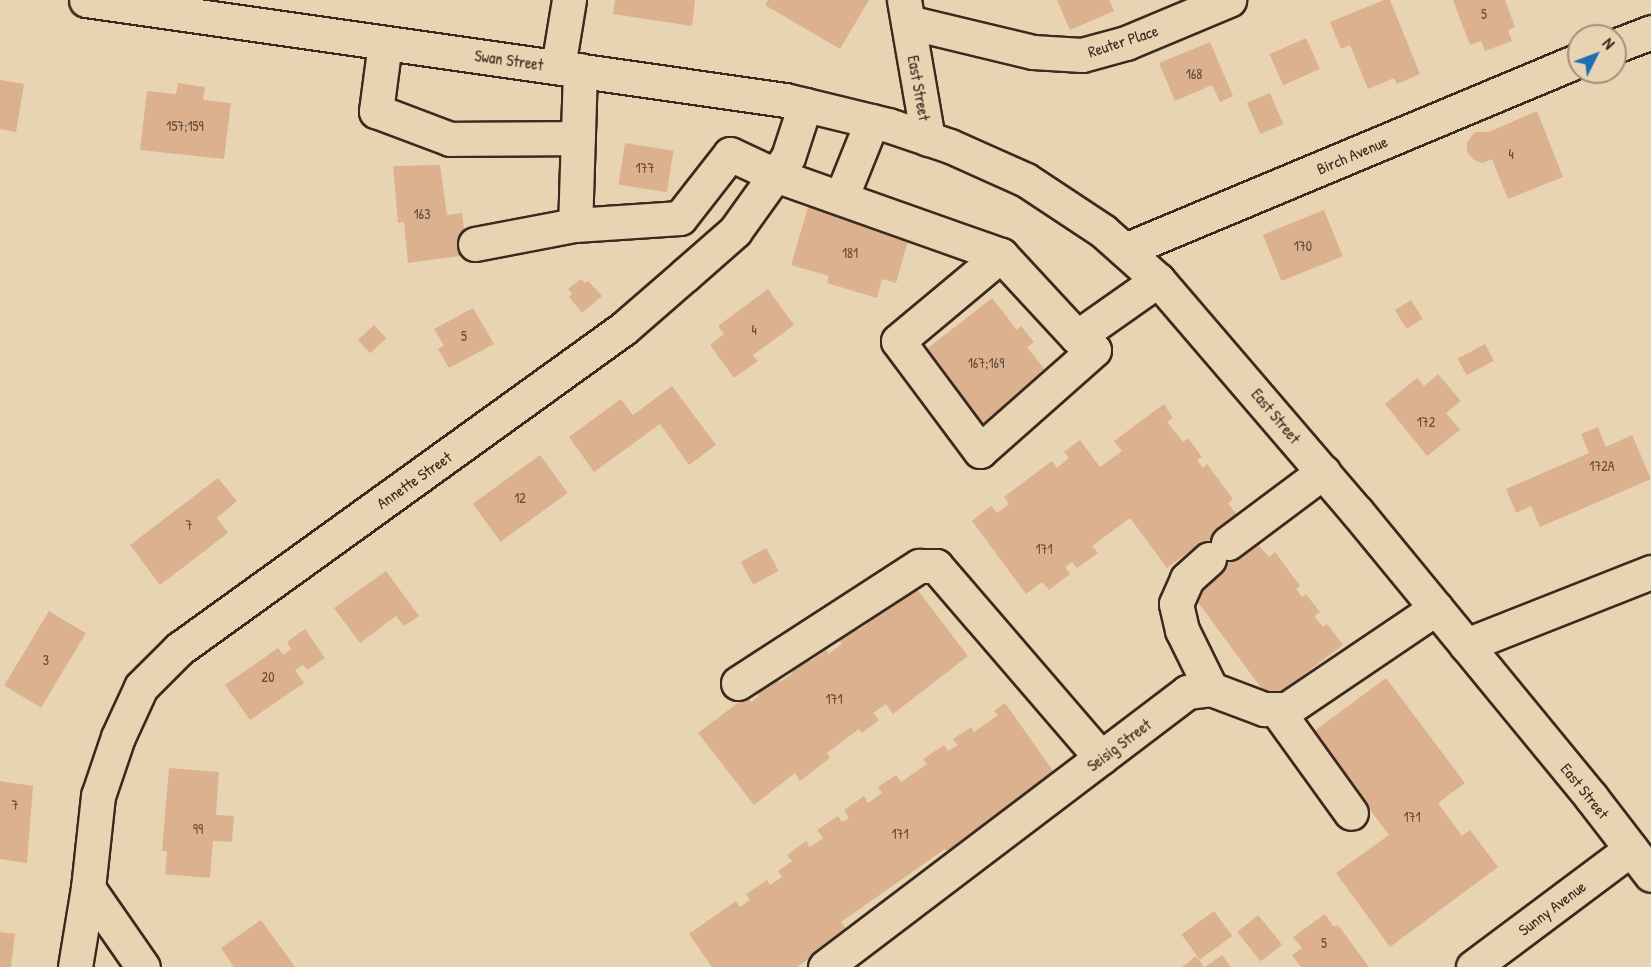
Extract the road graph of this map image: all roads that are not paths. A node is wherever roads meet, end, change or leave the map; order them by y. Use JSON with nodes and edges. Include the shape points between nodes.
{"nodes":[{"id":1,"x":86,"y":0,"type":"edge"},
{"id":2,"x":569,"y":0,"type":"edge"},
{"id":3,"x":1229,"y":0,"type":"edge"},
{"id":4,"x":906,"y":11,"type":"edge"},
{"id":5,"x":1651,"y":32,"type":"edge"},
{"id":6,"x":1627,"y":41,"type":"edge"},
{"id":7,"x":385,"y":43,"type":"junction"},
{"id":8,"x":1567,"y":65,"type":"edge"},
{"id":9,"x":569,"y":68,"type":"junction"},
{"id":10,"x":806,"y":105,"type":"junction"},
{"id":11,"x":872,"y":121,"type":"junction"},
{"id":12,"x":578,"y":138,"type":"junction"},
{"id":13,"x":928,"y":139,"type":"junction"},
{"id":14,"x":775,"y":175,"type":"junction"},
{"id":15,"x":841,"y":198,"type":"junction"},
{"id":16,"x":575,"y":225,"type":"junction"},
{"id":17,"x":475,"y":244,"type":"dead end"},
{"id":18,"x":1125,"y":250,"type":"junction"},
{"id":19,"x":1000,"y":255,"type":"junction"},
{"id":20,"x":1158,"y":280,"type":"junction"},
{"id":21,"x":1077,"y":337,"type":"junction"},
{"id":22,"x":1323,"y":472,"type":"junction"},
{"id":23,"x":1651,"y":572,"type":"edge"},
{"id":24,"x":1436,"y":608,"type":"junction"},
{"id":25,"x":1466,"y":645,"type":"junction"},
{"id":26,"x":738,"y":684,"type":"dead end"},
{"id":27,"x":1211,"y":689,"type":"junction"},
{"id":28,"x":1276,"y":709,"type":"junction"},
{"id":29,"x":1101,"y":758,"type":"junction"},
{"id":30,"x":1351,"y":813,"type":"dead end"},
{"id":31,"x":1631,"y":849,"type":"junction"},
{"id":32,"x":1651,"y":875,"type":"edge"},
{"id":33,"x":88,"y":888,"type":"junction"},
{"id":34,"x":75,"y":967,"type":"edge"},
{"id":35,"x":143,"y":967,"type":"edge"},
{"id":36,"x":825,"y":967,"type":"edge"},
{"id":37,"x":1473,"y":967,"type":"edge"}],
"edges":[{"from":1,"to":7,"type":"street","name":"Swan Street"},
{"from":2,"to":9,"type":"street"},
{"from":3,"to":4,"type":"street","name":"Reuter Place","via":[[1126,43],[1082,55],[1033,52]]},
{"from":4,"to":13,"type":"street","name":"East Street"},
{"from":5,"to":6,"type":"street"},
{"from":7,"to":9,"type":"street","name":"Swan Street"},
{"from":7,"to":12,"type":"street","via":[[376,111],[450,139]]},
{"from":8,"to":18,"type":"street","name":"Birch Avenue"},
{"from":9,"to":10,"type":"street","name":"Swan Street"},
{"from":9,"to":12,"type":"street"},
{"from":10,"to":11,"type":"street","name":"Swan Street"},
{"from":10,"to":14,"type":"street","name":"Annette Street","via":[[788,157]]},
{"from":11,"to":13,"type":"street","name":"Swan Street"},
{"from":11,"to":15,"type":"street"},
{"from":12,"to":16,"type":"street"},
{"from":13,"to":18,"type":"street","name":"East Street","via":[[1026,180]]},
{"from":14,"to":15,"type":"street"},
{"from":14,"to":16,"type":"street","via":[[730,154],[680,218]]},
{"from":14,"to":33,"type":"street","name":"Annette Street","via":[[735,231],[624,328],[222,616],[178,649],[141,687],[118,737],[98,796]]},
{"from":15,"to":19,"type":"street"},
{"from":16,"to":17,"type":"street"},
{"from":18,"to":20,"type":"street","name":"East Street"},
{"from":19,"to":21,"type":"street"},
{"from":19,"to":21,"type":"street","via":[[898,341],[980,451],[1094,350]]},
{"from":20,"to":21,"type":"street"},
{"from":20,"to":22,"type":"street","name":"East Street"},
{"from":22,"to":24,"type":"street","name":"East Street"},
{"from":22,"to":27,"type":"street","via":[[1187,579],[1176,604],[1182,630]]},
{"from":23,"to":25,"type":"street"},
{"from":24,"to":25,"type":"street","name":"East Street"},
{"from":24,"to":28,"type":"street","via":[[1313,693],[1287,709]]},
{"from":25,"to":31,"type":"street","name":"East Street"},
{"from":26,"to":29,"type":"street","via":[[920,566],[936,566]]},
{"from":27,"to":28,"type":"street","via":[[1264,709]]},
{"from":27,"to":29,"type":"street","name":"Seisig Street","via":[[1187,692]]},
{"from":28,"to":30,"type":"street"},
{"from":29,"to":36,"type":"street","name":"Seisig Street"},
{"from":31,"to":32,"type":"street","name":"East Street"},
{"from":31,"to":37,"type":"street","name":"Sunny Avenue"},
{"from":33,"to":34,"type":"street","name":"Annette Street"},
{"from":33,"to":35,"type":"street"}]}
